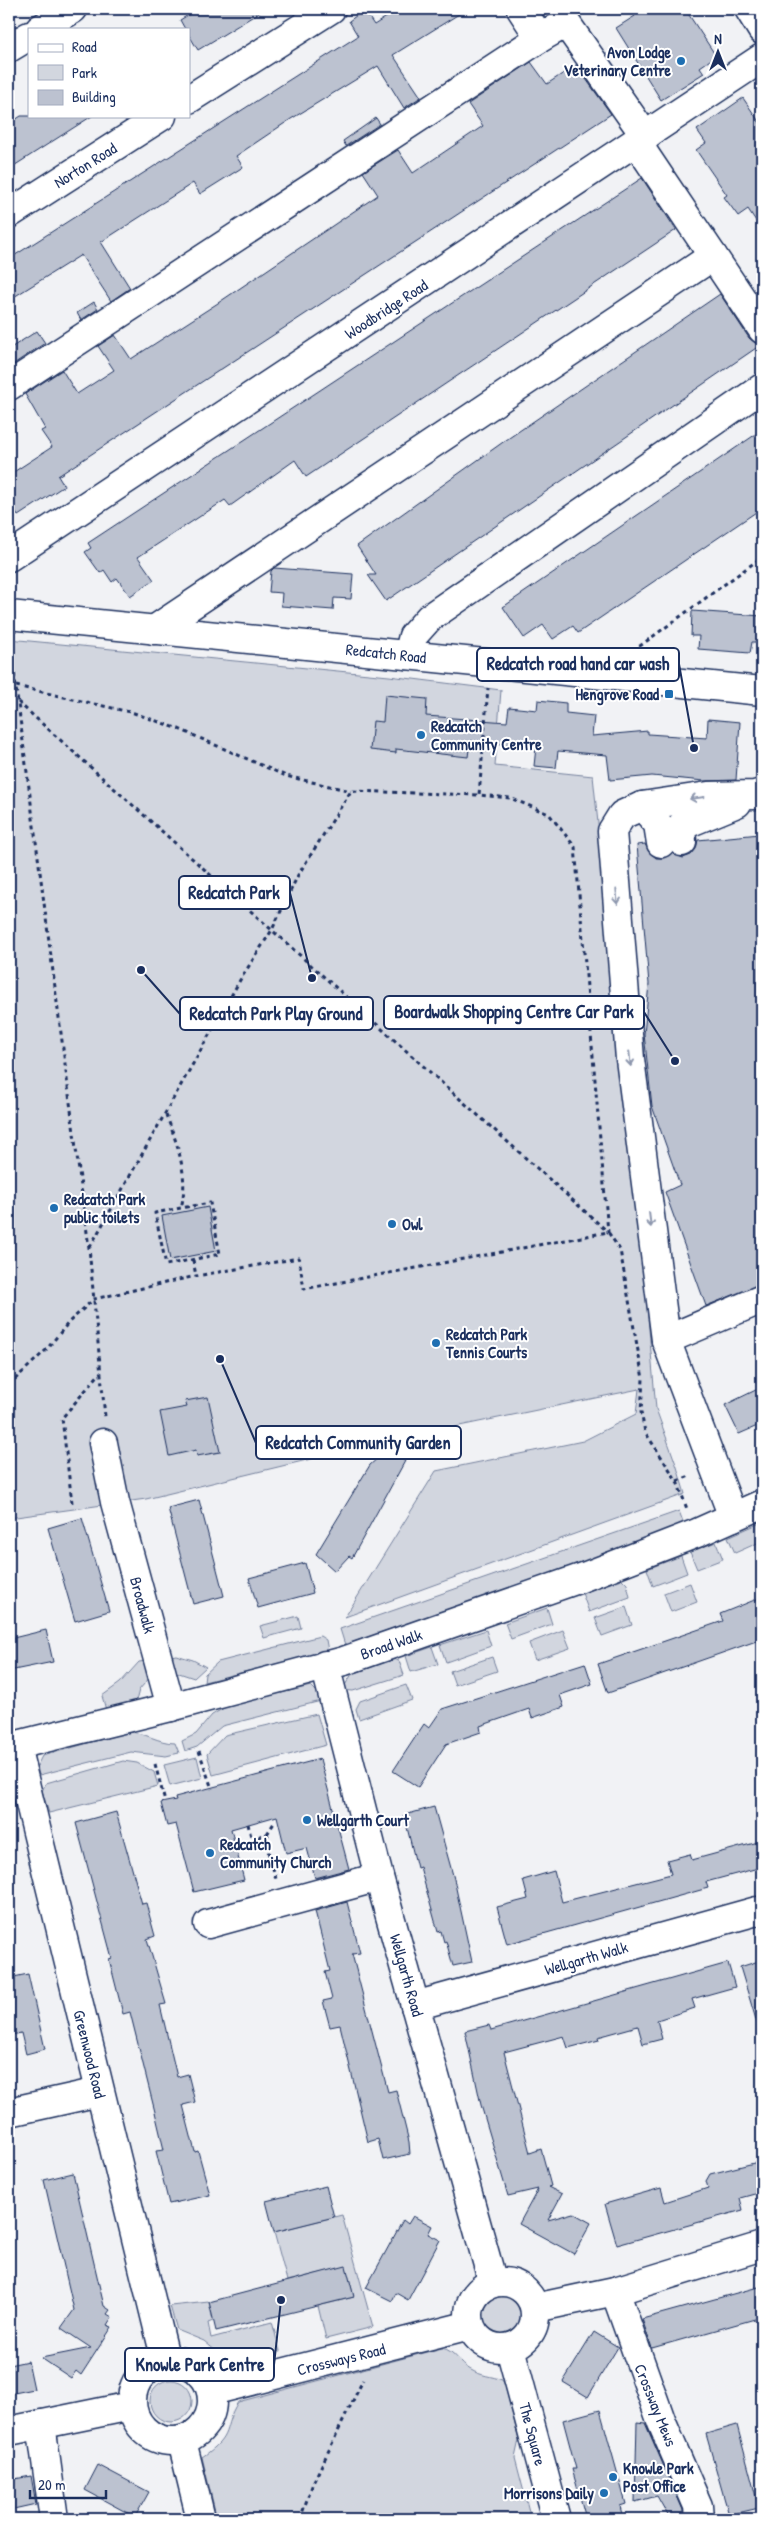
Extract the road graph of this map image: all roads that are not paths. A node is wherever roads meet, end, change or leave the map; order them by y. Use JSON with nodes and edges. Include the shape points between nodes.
{"nodes":[{"id":1,"x":73,"y":9,"type":"edge"},
{"id":2,"x":332,"y":9,"type":"edge"},
{"id":3,"x":521,"y":9,"type":"edge"},
{"id":4,"x":749,"y":9,"type":"edge"},
{"id":5,"x":42,"y":28,"type":"edge"},
{"id":6,"x":762,"y":30,"type":"edge"},
{"id":7,"x":28,"y":37,"type":"edge"},
{"id":8,"x":540,"y":38,"type":"junction"},
{"id":9,"x":9,"y":48,"type":"edge"},
{"id":10,"x":762,"y":58,"type":"edge"},
{"id":11,"x":190,"y":98,"type":"edge"},
{"id":12,"x":159,"y":118,"type":"edge"},
{"id":13,"x":642,"y":140,"type":"junction"},
{"id":14,"x":9,"y":214,"type":"edge"},
{"id":15,"x":713,"y":256,"type":"junction"},
{"id":16,"x":762,"y":329,"type":"edge"},
{"id":17,"x":9,"y":386,"type":"edge"},
{"id":18,"x":762,"y":388,"type":"edge"},
{"id":19,"x":9,"y":557,"type":"edge"},
{"id":20,"x":9,"y":627,"type":"edge"},
{"id":21,"x":154,"y":630,"type":"junction"},
{"id":22,"x":408,"y":655,"type":"junction"},
{"id":23,"x":762,"y":691,"type":"edge"},
{"id":24,"x":758,"y":794,"type":"edge"},
{"id":25,"x":642,"y":806,"type":"junction"},
{"id":26,"x":762,"y":1299,"type":"edge"},
{"id":27,"x":666,"y":1340,"type":"junction"},
{"id":28,"x":103,"y":1443,"type":"road end"},
{"id":29,"x":762,"y":1504,"type":"edge"},
{"id":30,"x":732,"y":1518,"type":"junction"},
{"id":31,"x":324,"y":1665,"type":"junction"},
{"id":32,"x":171,"y":1707,"type":"junction"},
{"id":33,"x":13,"y":1746,"type":"edge"},
{"id":34,"x":379,"y":1877,"type":"junction"},
{"id":35,"x":757,"y":1911,"type":"dead end"},
{"id":36,"x":208,"y":1924,"type":"dead end"},
{"id":37,"x":415,"y":2006,"type":"junction"},
{"id":38,"x":99,"y":2092,"type":"junction"},
{"id":39,"x":9,"y":2112,"type":"edge"},
{"id":40,"x":762,"y":2246,"type":"edge"},
{"id":41,"x":493,"y":2284,"type":"junction"},
{"id":42,"x":615,"y":2291,"type":"junction"},
{"id":43,"x":535,"y":2308,"type":"junction"},
{"id":44,"x":470,"y":2325,"type":"junction"},
{"id":45,"x":510,"y":2348,"type":"junction"},
{"id":46,"x":166,"y":2361,"type":"junction"},
{"id":47,"x":212,"y":2391,"type":"junction"},
{"id":48,"x":131,"y":2406,"type":"junction"},
{"id":49,"x":41,"y":2424,"type":"junction"},
{"id":50,"x":9,"y":2431,"type":"edge"},
{"id":51,"x":182,"y":2441,"type":"junction"},
{"id":52,"x":54,"y":2519,"type":"edge"},
{"id":53,"x":200,"y":2519,"type":"edge"},
{"id":54,"x":556,"y":2519,"type":"edge"},
{"id":55,"x":699,"y":2519,"type":"edge"}],
"edges":[{"from":1,"to":5,"type":"main road"},
{"from":2,"to":11,"type":"main road"},
{"from":3,"to":8,"type":"main road"},
{"from":4,"to":6,"type":"main road"},
{"from":7,"to":9,"type":"main road"},
{"from":8,"to":13,"type":"main road","via":[[566,23]]},
{"from":8,"to":17,"type":"main road"},
{"from":10,"to":13,"type":"main road","name":"Woodbridge Road"},
{"from":12,"to":14,"type":"main road","name":"Norton Road"},
{"from":13,"to":15,"type":"main road"},
{"from":13,"to":19,"type":"main road","name":"Woodbridge Road"},
{"from":15,"to":16,"type":"main road"},
{"from":15,"to":21,"type":"main road"},
{"from":18,"to":22,"type":"main road","via":[[429,618],[413,636]]},
{"from":20,"to":21,"type":"main road","name":"Redcatch Road"},
{"from":21,"to":22,"type":"main road","name":"Redcatch Road"},
{"from":22,"to":23,"type":"main road","name":"Redcatch Road"},
{"from":24,"to":25,"type":"main road","one_way":true,"via":[[708,796]]},
{"from":24,"to":25,"type":"main road","via":[[681,826],[671,842]]},
{"from":25,"to":27,"type":"main road","one_way":true,"via":[[622,815],[612,830],[630,1059]]},
{"from":26,"to":27,"type":"main road"},
{"from":27,"to":30,"type":"main road"},
{"from":28,"to":32,"type":"main road","name":"Broadwalk","via":[[115,1502]]},
{"from":29,"to":30,"type":"main road","name":"Broad Walk"},
{"from":30,"to":31,"type":"main road","name":"Broad Walk","via":[[572,1581]]},
{"from":31,"to":32,"type":"main road","name":"Broad Walk"},
{"from":31,"to":34,"type":"main road","name":"Wellgarth Road"},
{"from":32,"to":33,"type":"main road","name":"Broad Walk"},
{"from":33,"to":38,"type":"main road","name":"Greenwood Road"},
{"from":34,"to":36,"type":"main road"},
{"from":34,"to":37,"type":"main road","name":"Wellgarth Road"},
{"from":35,"to":37,"type":"main road","name":"Wellgarth Walk"},
{"from":37,"to":41,"type":"main road","name":"Wellgarth Road"},
{"from":38,"to":39,"type":"main road"},
{"from":38,"to":46,"type":"main road","name":"Greenwood Road","via":[[146,2239]]},
{"from":40,"to":42,"type":"main road"},
{"from":41,"to":43,"type":"main road","via":[[514,2284],[531,2298]]},
{"from":41,"to":44,"type":"main road","via":[[476,2295],[471,2304]]},
{"from":42,"to":43,"type":"main road"},
{"from":42,"to":55,"type":"main road","name":"Crossway Mews","via":[[662,2423],[698,2506]]},
{"from":43,"to":45,"type":"main road","via":[[533,2329],[527,2338]]},
{"from":44,"to":45,"type":"main road","via":[[485,2344]]},
{"from":44,"to":47,"type":"main road","name":"Crossways Road"},
{"from":45,"to":54,"type":"main road","name":"The Square"},
{"from":46,"to":47,"type":"main road","via":[[180,2361],[194,2367]]},
{"from":46,"to":48,"type":"main road","via":[[154,2365],[140,2377],[132,2393]]},
{"from":47,"to":51,"type":"main road","via":[[213,2404],[207,2422],[194,2436]]},
{"from":48,"to":49,"type":"main road"},
{"from":48,"to":51,"type":"main road","via":[[137,2422],[149,2435],[164,2441]]},
{"from":49,"to":50,"type":"main road"},
{"from":49,"to":52,"type":"main road"},
{"from":51,"to":53,"type":"main road"}]}
